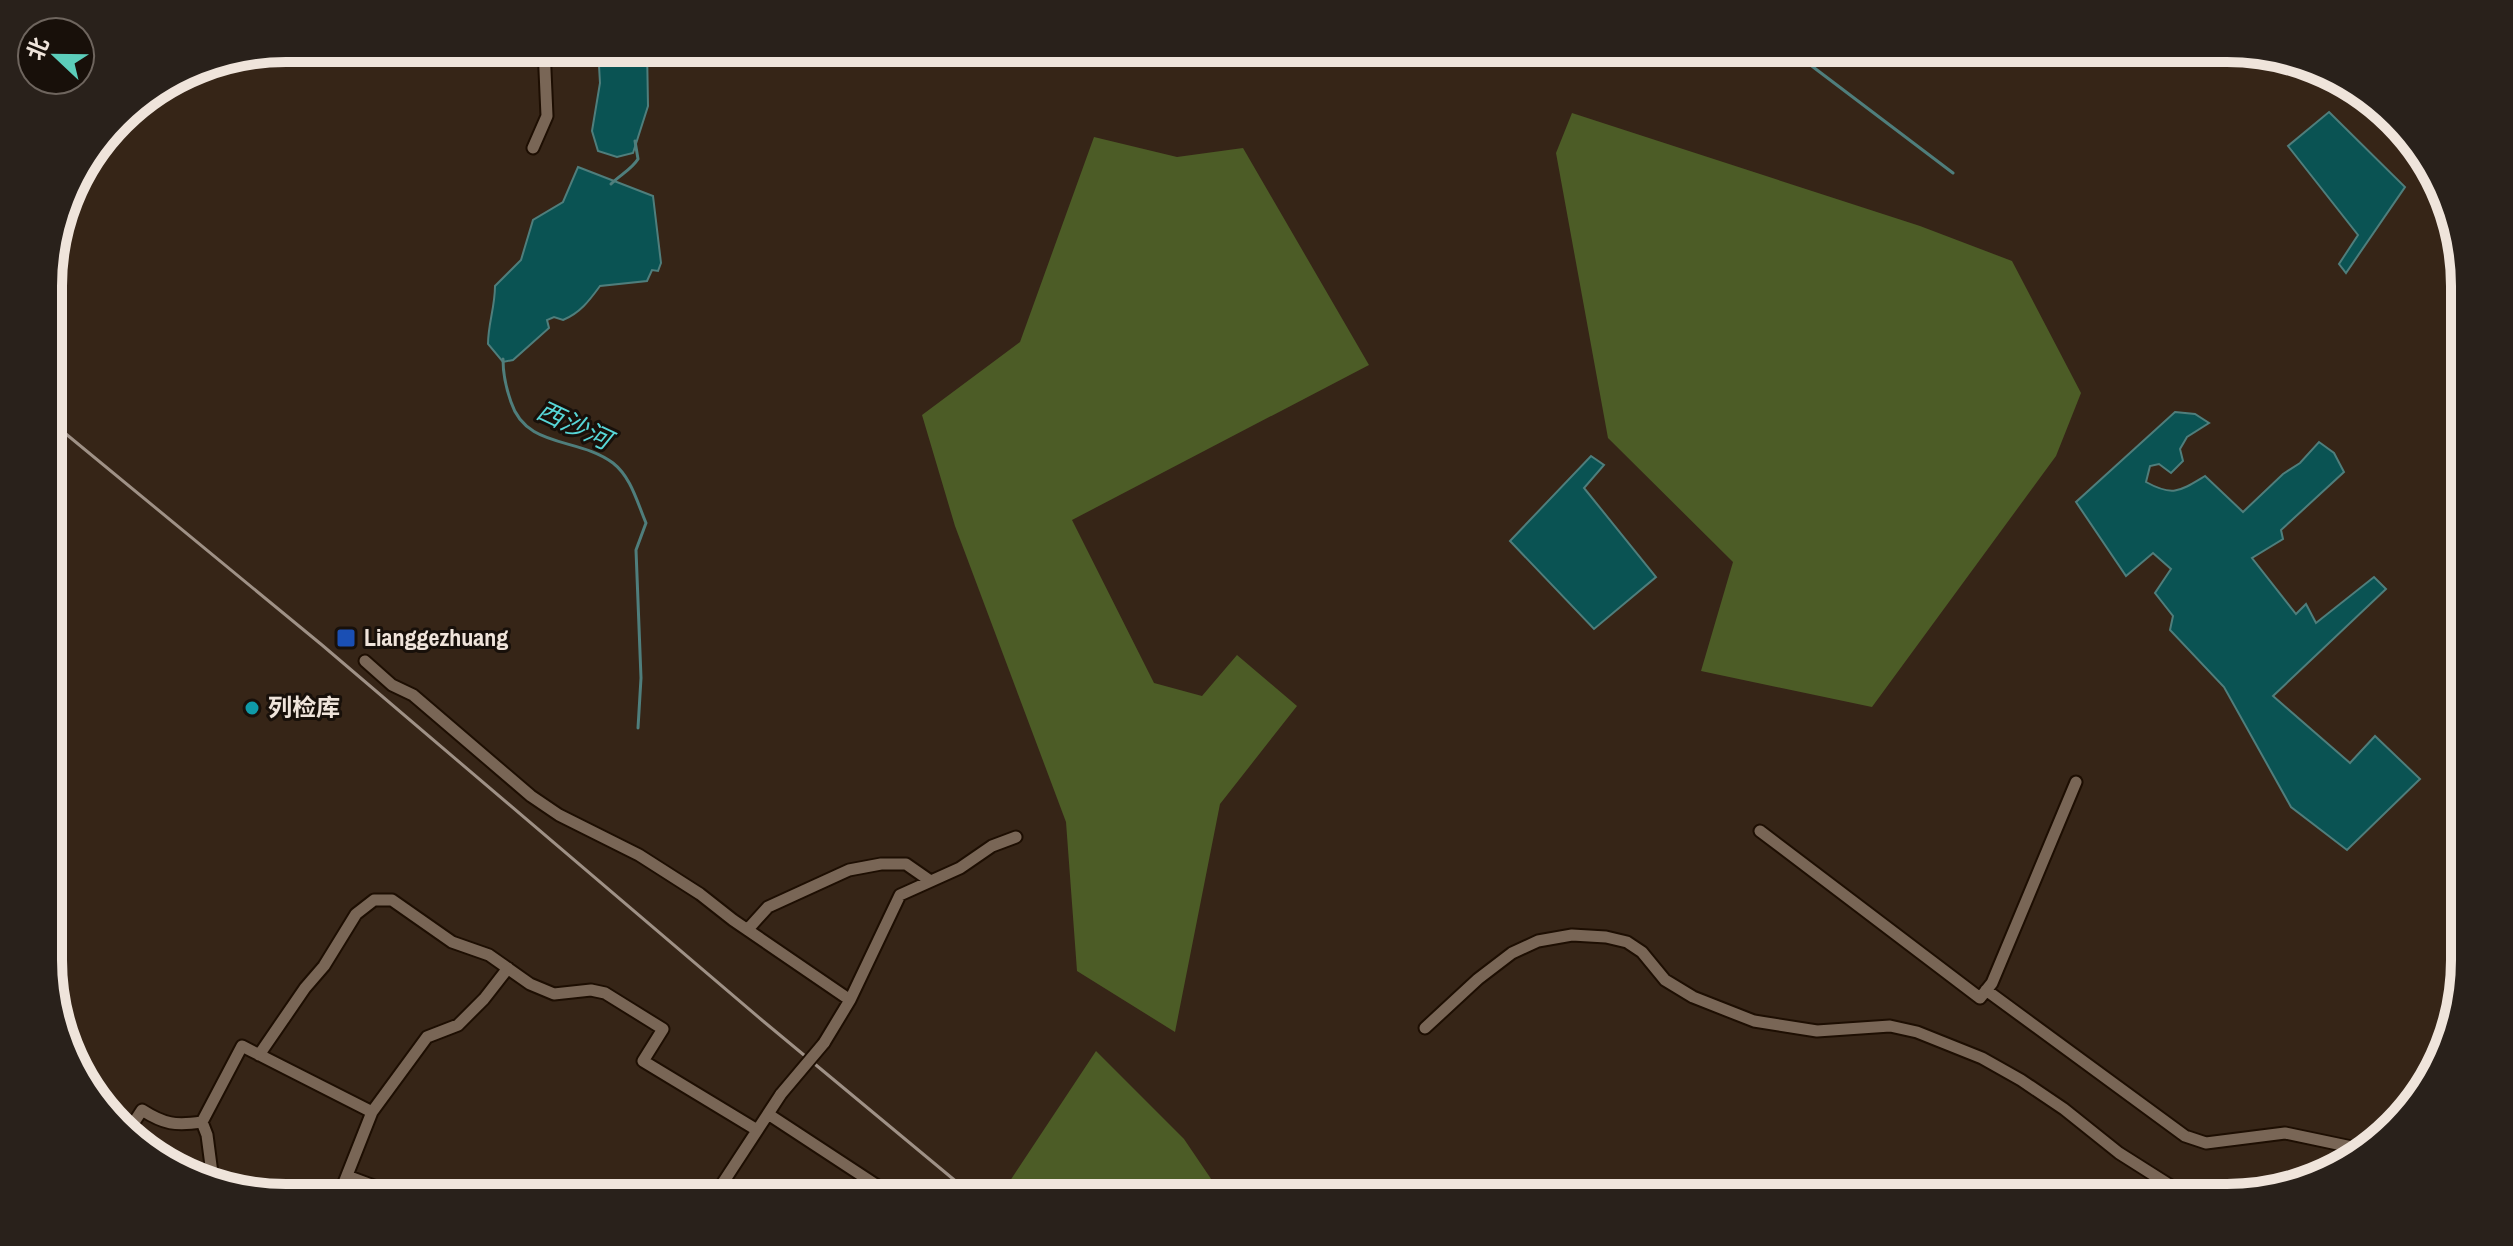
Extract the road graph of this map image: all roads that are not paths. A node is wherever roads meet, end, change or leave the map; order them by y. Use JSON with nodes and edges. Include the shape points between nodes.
{"nodes":[{"id":1,"x":545,"y":62,"type":"edge"},
{"id":2,"x":533,"y":148,"type":"dead end"},
{"id":3,"x":365,"y":661,"type":"dead end"},
{"id":4,"x":2076,"y":782,"type":"dead end"},
{"id":5,"x":1760,"y":831,"type":"dead end"},
{"id":6,"x":1016,"y":837,"type":"dead end"},
{"id":7,"x":929,"y":880,"type":"junction"},
{"id":8,"x":749,"y":928,"type":"junction"},
{"id":9,"x":508,"y":968,"type":"junction"},
{"id":10,"x":1986,"y":990,"type":"junction"},
{"id":11,"x":850,"y":1000,"type":"junction"},
{"id":12,"x":1425,"y":1028,"type":"dead end"},
{"id":13,"x":259,"y":1055,"type":"junction"},
{"id":14,"x":372,"y":1112,"type":"junction"},
{"id":15,"x":768,"y":1114,"type":"junction"},
{"id":16,"x":202,"y":1122,"type":"junction"},
{"id":17,"x":134,"y":1123,"type":"edge"},
{"id":18,"x":757,"y":1130,"type":"junction"},
{"id":19,"x":2350,"y":1147,"type":"edge"},
{"id":20,"x":212,"y":1171,"type":"edge"},
{"id":21,"x":347,"y":1176,"type":"junction"},
{"id":22,"x":344,"y":1184,"type":"edge"},
{"id":23,"x":368,"y":1184,"type":"edge"},
{"id":24,"x":722,"y":1184,"type":"edge"},
{"id":25,"x":875,"y":1184,"type":"edge"},
{"id":26,"x":2168,"y":1184,"type":"edge"}],
"edges":[{"from":1,"to":2,"type":"street","via":[[547,116]]},
{"from":3,"to":8,"type":"street","via":[[531,796],[639,855]]},
{"from":4,"to":10,"type":"street"},
{"from":5,"to":10,"type":"street","via":[[1980,998]]},
{"from":6,"to":7,"type":"street"},
{"from":7,"to":8,"type":"street","via":[[906,864],[849,870],[768,907]]},
{"from":7,"to":11,"type":"street","via":[[900,895]]},
{"from":8,"to":11,"type":"street"},
{"from":9,"to":13,"type":"street","via":[[452,942],[392,900],[374,900],[356,914]]},
{"from":9,"to":14,"type":"street","via":[[458,1025],[427,1037]]},
{"from":9,"to":18,"type":"street","via":[[554,994],[605,993],[663,1029],[643,1061]]},
{"from":10,"to":19,"type":"street","via":[[2185,1136],[2206,1143],[2285,1133]]},
{"from":11,"to":15,"type":"street","bridge":true,"via":[[824,1043]]},
{"from":12,"to":26,"type":"street","via":[[1512,953],[1538,941],[1572,935],[1606,937],[1642,952],[1665,980],[1693,997],[1754,1021],[1817,1031],[1890,1026],[1982,1058]]},
{"from":13,"to":14,"type":"street"},
{"from":13,"to":16,"type":"street","via":[[242,1046]]},
{"from":14,"to":21,"type":"street"},
{"from":15,"to":18,"type":"street"},
{"from":15,"to":25,"type":"street"},
{"from":16,"to":17,"type":"street","via":[[162,1122],[142,1110]]},
{"from":16,"to":20,"type":"street"},
{"from":18,"to":24,"type":"street"},
{"from":21,"to":22,"type":"street"},
{"from":21,"to":23,"type":"street"}]}
